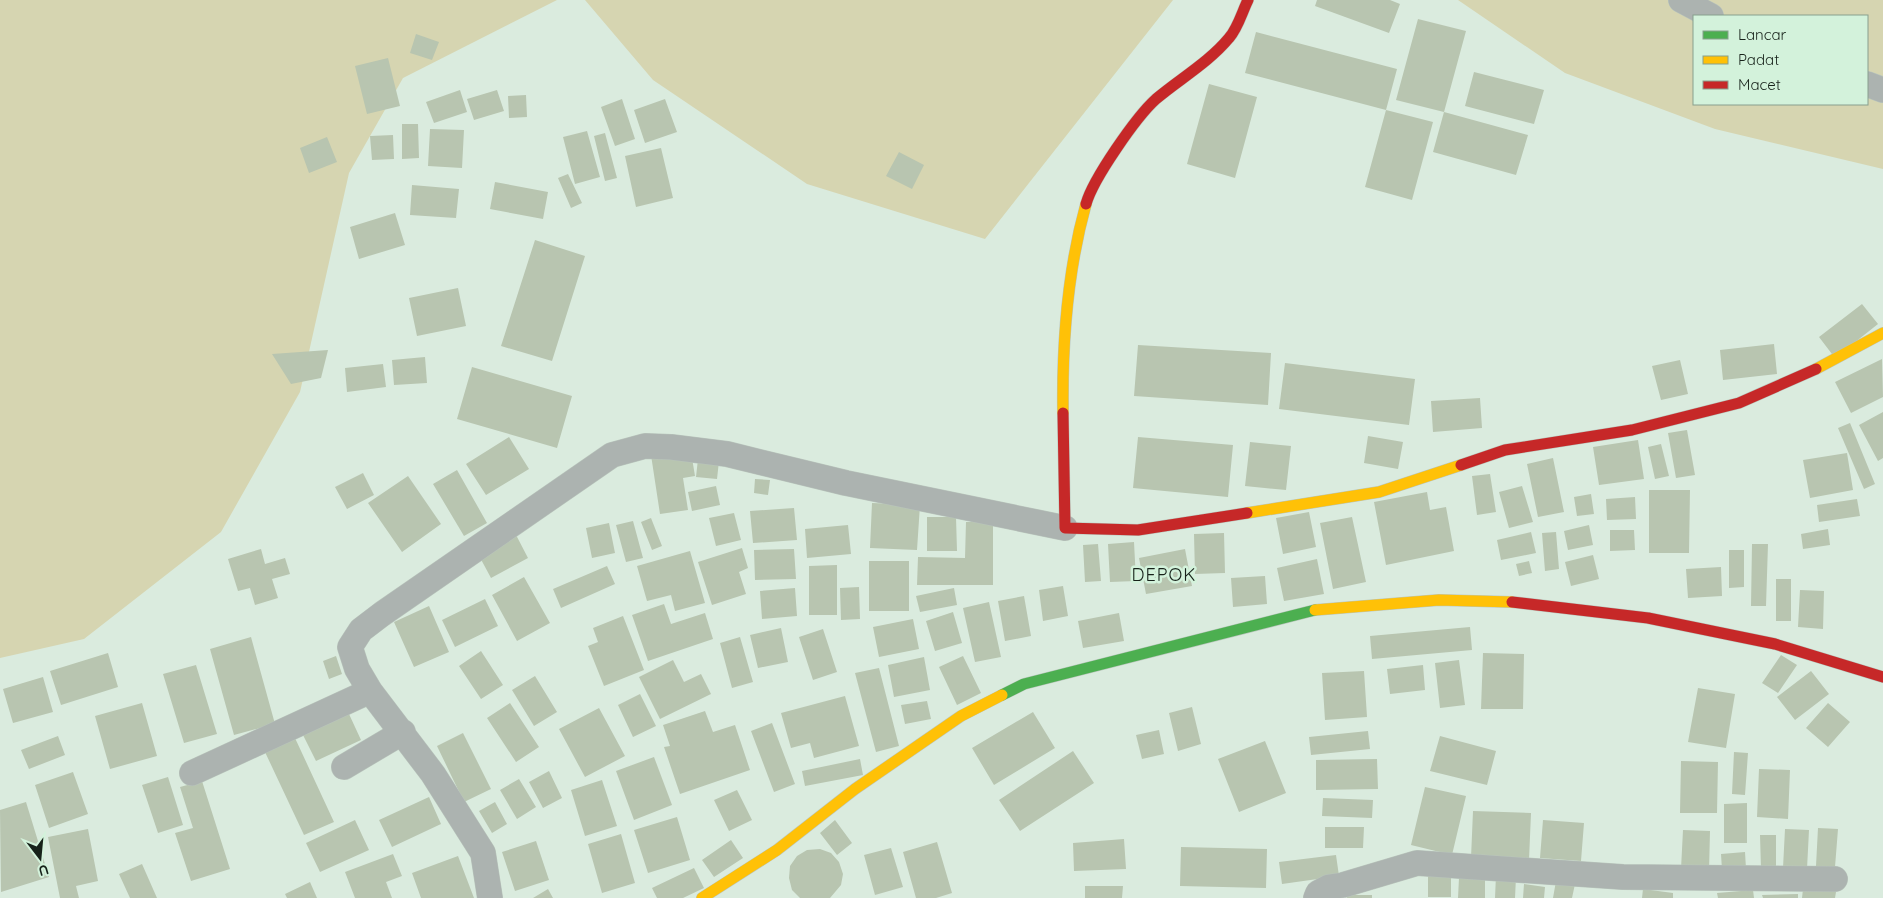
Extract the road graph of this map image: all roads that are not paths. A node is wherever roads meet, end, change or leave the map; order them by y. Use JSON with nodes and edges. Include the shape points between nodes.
{"nodes":[{"id":1,"x":1248,"y":0,"type":"edge"},
{"id":2,"x":1681,"y":0,"type":"edge"},
{"id":3,"x":1709,"y":15,"type":"edge"},
{"id":4,"x":1868,"y":84,"type":"edge"},
{"id":5,"x":1883,"y":90,"type":"edge"},
{"id":6,"x":1883,"y":333,"type":"edge"},
{"id":7,"x":1065,"y":528,"type":"junction"},
{"id":8,"x":1883,"y":677,"type":"edge"},
{"id":9,"x":370,"y":691,"type":"junction"},
{"id":10,"x":403,"y":732,"type":"junction"},
{"id":11,"x":344,"y":767,"type":"dead end"},
{"id":12,"x":192,"y":773,"type":"dead end"},
{"id":13,"x":1835,"y":879,"type":"dead end"},
{"id":14,"x":490,"y":898,"type":"edge"},
{"id":15,"x":702,"y":898,"type":"edge"},
{"id":16,"x":1316,"y":898,"type":"edge"}],
"edges":[{"from":1,"to":7,"type":"street","via":[[1231,36],[1208,62],[1154,100],[1112,155],[1089,194],[1077,236],[1066,306],[1063,384]]},
{"from":2,"to":3,"type":"street"},
{"from":4,"to":5,"type":"street"},
{"from":6,"to":7,"type":"street","via":[[1818,368],[1739,403],[1632,430],[1505,450],[1379,492],[1138,530]]},
{"from":7,"to":9,"type":"street","via":[[846,483],[727,454],[671,446],[645,446],[612,455],[360,630],[350,647],[356,669]]},
{"from":8,"to":15,"type":"street","via":[[1775,644],[1709,629],[1576,608],[1521,602],[1439,600],[1324,608],[1024,684],[990,699],[855,789],[777,850]]},
{"from":9,"to":10,"type":"street"},
{"from":9,"to":12,"type":"street"},
{"from":10,"to":11,"type":"street"},
{"from":10,"to":14,"type":"street","via":[[483,853]]},
{"from":13,"to":16,"type":"street","via":[[1623,877],[1417,863],[1329,888],[1318,893]]}]}
